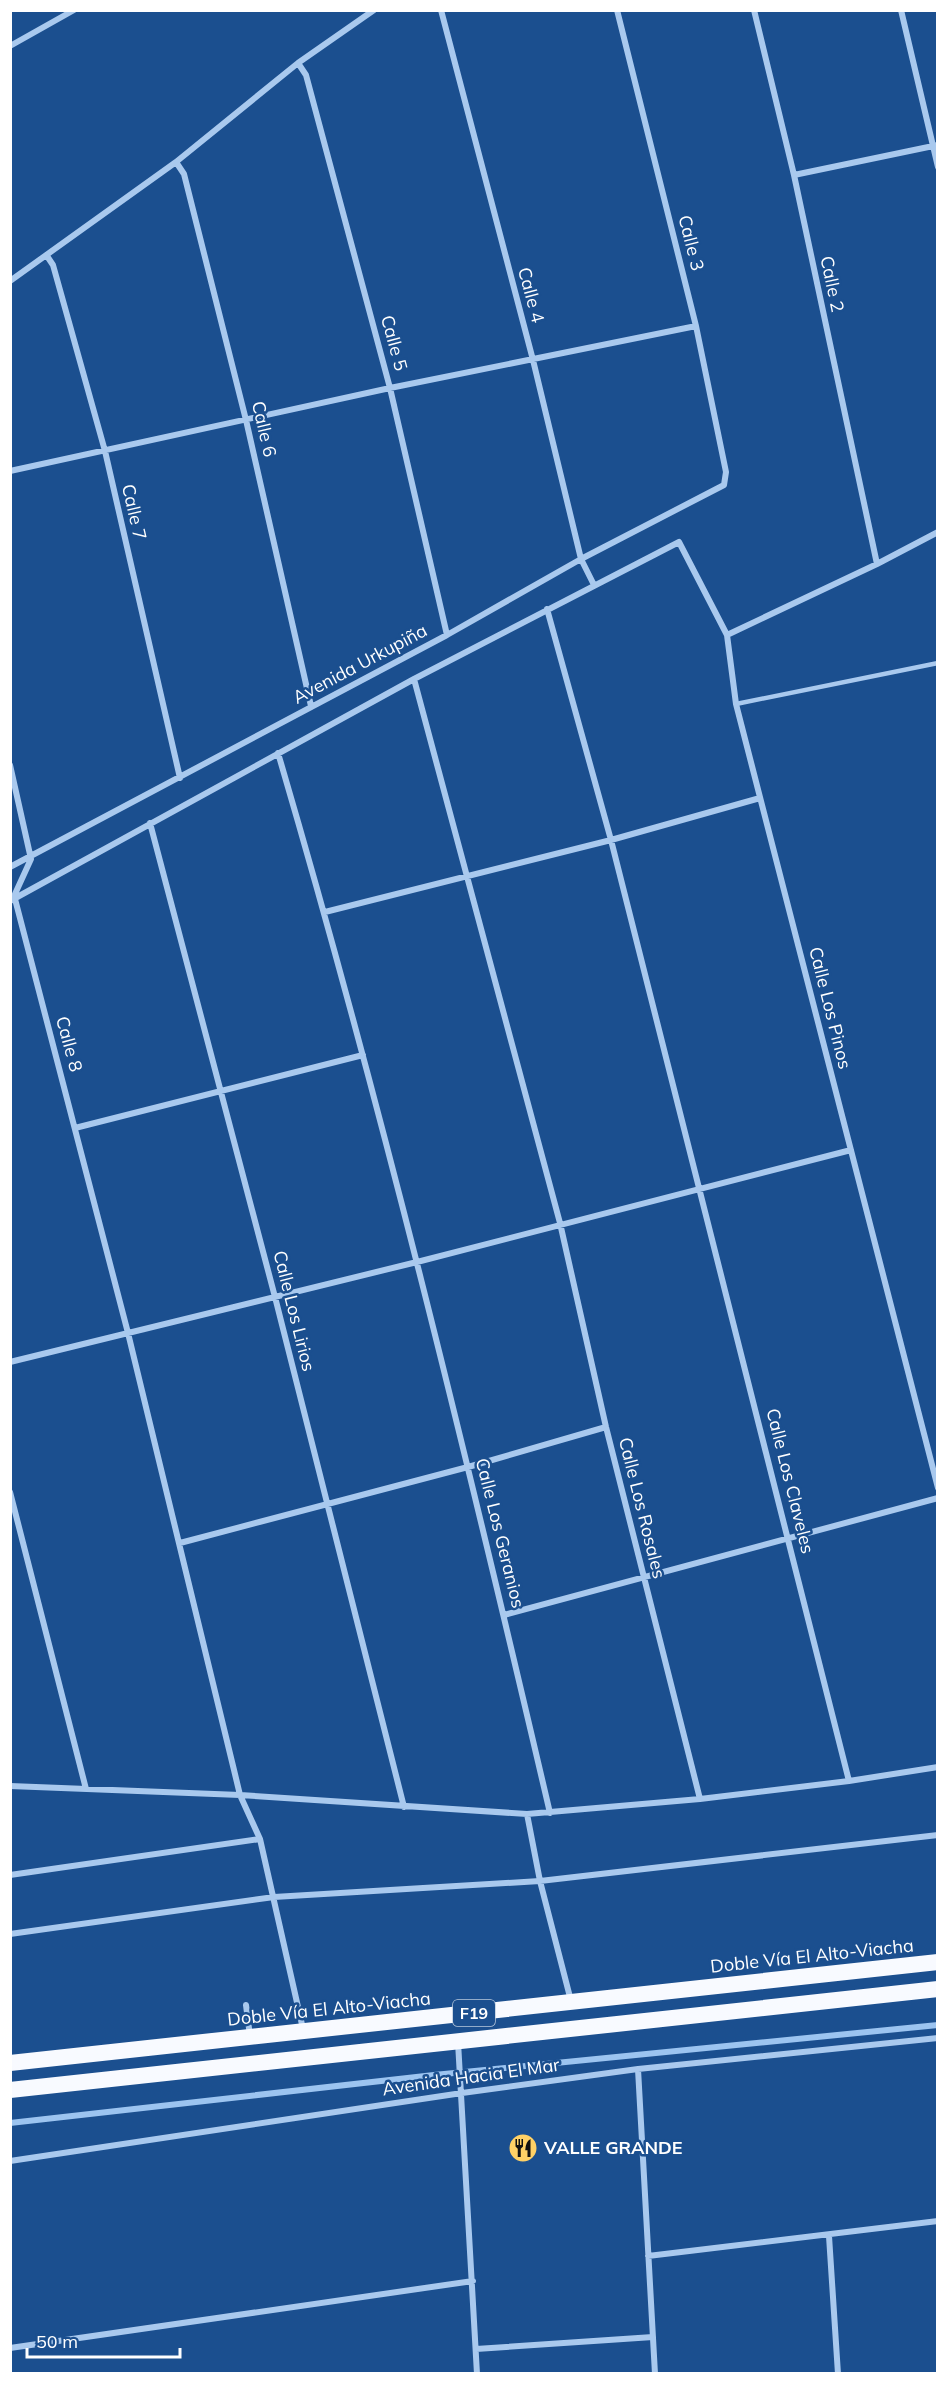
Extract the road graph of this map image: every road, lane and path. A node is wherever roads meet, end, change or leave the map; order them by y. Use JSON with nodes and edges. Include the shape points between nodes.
{"nodes":[{"id":1,"x":74,"y":10,"type":"edge"},
{"id":2,"x":374,"y":10,"type":"edge"},
{"id":3,"x":441,"y":10,"type":"edge"},
{"id":4,"x":618,"y":10,"type":"edge"},
{"id":5,"x":754,"y":10,"type":"edge"},
{"id":6,"x":901,"y":10,"type":"edge"},
{"id":7,"x":10,"y":46,"type":"edge"},
{"id":8,"x":298,"y":63,"type":"junction"},
{"id":9,"x":935,"y":145,"type":"edge"},
{"id":10,"x":176,"y":162,"type":"junction"},
{"id":11,"x":938,"y":166,"type":"edge"},
{"id":12,"x":794,"y":176,"type":"junction"},
{"id":13,"x":47,"y":256,"type":"junction"},
{"id":14,"x":10,"y":281,"type":"edge"},
{"id":15,"x":696,"y":326,"type":"junction"},
{"id":16,"x":533,"y":360,"type":"junction"},
{"id":17,"x":390,"y":388,"type":"junction"},
{"id":18,"x":246,"y":420,"type":"junction"},
{"id":19,"x":105,"y":451,"type":"junction"},
{"id":20,"x":10,"y":471,"type":"edge"},
{"id":21,"x":724,"y":485,"type":"joint"},
{"id":22,"x":938,"y":532,"type":"edge"},
{"id":23,"x":581,"y":559,"type":"junction"},
{"id":24,"x":878,"y":564,"type":"junction"},
{"id":25,"x":594,"y":585,"type":"junction"},
{"id":26,"x":548,"y":609,"type":"junction"},
{"id":27,"x":447,"y":635,"type":"junction"},
{"id":28,"x":727,"y":635,"type":"junction"},
{"id":29,"x":938,"y":663,"type":"edge"},
{"id":30,"x":414,"y":679,"type":"junction"},
{"id":31,"x":736,"y":704,"type":"junction"},
{"id":32,"x":311,"y":706,"type":"junction"},
{"id":33,"x":278,"y":753,"type":"junction"},
{"id":34,"x":10,"y":765,"type":"edge"},
{"id":35,"x":180,"y":778,"type":"junction"},
{"id":36,"x":760,"y":798,"type":"junction"},
{"id":37,"x":150,"y":823,"type":"junction"},
{"id":38,"x":611,"y":840,"type":"junction"},
{"id":39,"x":31,"y":855,"type":"junction"},
{"id":40,"x":10,"y":867,"type":"edge"},
{"id":41,"x":467,"y":877,"type":"junction"},
{"id":42,"x":13,"y":900,"type":"edge"},
{"id":43,"x":325,"y":912,"type":"junction"},
{"id":44,"x":363,"y":1055,"type":"junction"},
{"id":45,"x":221,"y":1091,"type":"junction"},
{"id":46,"x":75,"y":1128,"type":"junction"},
{"id":47,"x":850,"y":1150,"type":"junction"},
{"id":48,"x":700,"y":1189,"type":"junction"},
{"id":49,"x":560,"y":1223,"type":"junction"},
{"id":50,"x":417,"y":1262,"type":"junction"},
{"id":51,"x":275,"y":1297,"type":"junction"},
{"id":52,"x":128,"y":1333,"type":"junction"},
{"id":53,"x":10,"y":1362,"type":"edge"},
{"id":54,"x":606,"y":1427,"type":"junction"},
{"id":55,"x":468,"y":1467,"type":"junction"},
{"id":56,"x":938,"y":1488,"type":"edge"},
{"id":57,"x":10,"y":1492,"type":"edge"},
{"id":58,"x":938,"y":1498,"type":"edge"},
{"id":59,"x":327,"y":1506,"type":"junction"},
{"id":60,"x":789,"y":1538,"type":"junction"},
{"id":61,"x":180,"y":1543,"type":"junction"},
{"id":62,"x":644,"y":1576,"type":"junction"},
{"id":63,"x":504,"y":1616,"type":"junction"},
{"id":64,"x":938,"y":1767,"type":"edge"},
{"id":65,"x":849,"y":1781,"type":"junction"},
{"id":66,"x":10,"y":1786,"type":"edge"},
{"id":67,"x":86,"y":1789,"type":"junction"},
{"id":68,"x":240,"y":1794,"type":"junction"},
{"id":69,"x":700,"y":1799,"type":"junction"},
{"id":70,"x":404,"y":1807,"type":"junction"},
{"id":71,"x":550,"y":1813,"type":"junction"},
{"id":72,"x":527,"y":1814,"type":"junction"},
{"id":73,"x":938,"y":1835,"type":"edge"},
{"id":74,"x":260,"y":1839,"type":"junction"},
{"id":75,"x":10,"y":1875,"type":"edge"},
{"id":76,"x":540,"y":1881,"type":"junction"},
{"id":77,"x":274,"y":1897,"type":"junction"},
{"id":78,"x":10,"y":1934,"type":"edge"},
{"id":79,"x":938,"y":1962,"type":"edge"},
{"id":80,"x":938,"y":1989,"type":"edge"},
{"id":81,"x":571,"y":2002,"type":"junction"},
{"id":82,"x":246,"y":2005,"type":"dead end"},
{"id":83,"x":304,"y":2031,"type":"junction"},
{"id":84,"x":250,"y":2037,"type":"junction"},
{"id":85,"x":938,"y":2038,"type":"edge"},
{"id":86,"x":459,"y":2048,"type":"junction"},
{"id":87,"x":10,"y":2063,"type":"edge"},
{"id":88,"x":638,"y":2069,"type":"junction"},
{"id":89,"x":10,"y":2090,"type":"edge"},
{"id":90,"x":462,"y":2093,"type":"junction"},
{"id":91,"x":10,"y":2160,"type":"edge"},
{"id":92,"x":938,"y":2221,"type":"edge"},
{"id":93,"x":829,"y":2236,"type":"junction"},
{"id":94,"x":648,"y":2256,"type":"junction"},
{"id":95,"x":473,"y":2281,"type":"junction"},
{"id":96,"x":653,"y":2337,"type":"junction"},
{"id":97,"x":10,"y":2348,"type":"edge"},
{"id":98,"x":476,"y":2349,"type":"junction"},
{"id":99,"x":477,"y":2373,"type":"edge"},
{"id":100,"x":655,"y":2373,"type":"edge"},
{"id":101,"x":838,"y":2373,"type":"edge"}],
"edges":[{"from":1,"to":7,"type":"street"},
{"from":2,"to":8,"type":"street"},
{"from":3,"to":16,"type":"street","name":"Calle 4"},
{"from":4,"to":15,"type":"street","name":"Calle 3"},
{"from":5,"to":12,"type":"street","name":"Calle 2"},
{"from":6,"to":9,"type":"street"},
{"from":8,"to":10,"type":"street"},
{"from":8,"to":17,"type":"street","name":"Calle 5","via":[[306,75]]},
{"from":9,"to":11,"type":"street"},
{"from":9,"to":12,"type":"street"},
{"from":10,"to":13,"type":"street"},
{"from":10,"to":18,"type":"street","name":"Calle 6","via":[[183,174]]},
{"from":12,"to":24,"type":"street","name":"Calle 2"},
{"from":13,"to":14,"type":"street"},
{"from":13,"to":19,"type":"street","name":"Calle 7","via":[[53,265]]},
{"from":15,"to":16,"type":"street"},
{"from":15,"to":21,"type":"street","name":"Calle 3","via":[[726,472]]},
{"from":16,"to":17,"type":"street"},
{"from":16,"to":23,"type":"street","name":"Calle 4"},
{"from":17,"to":18,"type":"street"},
{"from":17,"to":27,"type":"street","name":"Calle 5"},
{"from":18,"to":19,"type":"street"},
{"from":18,"to":32,"type":"street","name":"Calle 6"},
{"from":19,"to":20,"type":"street"},
{"from":19,"to":35,"type":"street","name":"Calle 7"},
{"from":21,"to":23,"type":"street","name":"Avenida Urkupiña"},
{"from":22,"to":24,"type":"street"},
{"from":23,"to":25,"type":"street","name":"Calle 4"},
{"from":23,"to":27,"type":"street","name":"Avenida Urkupiña"},
{"from":24,"to":28,"type":"street"},
{"from":25,"to":26,"type":"street"},
{"from":25,"to":28,"type":"street","name":"Calle Los Pinos","via":[[680,542]]},
{"from":26,"to":30,"type":"street"},
{"from":26,"to":38,"type":"street","name":"Calle Los Claveles"},
{"from":27,"to":32,"type":"street","name":"Avenida Urkupiña"},
{"from":28,"to":31,"type":"street","name":"Calle Los Pinos"},
{"from":29,"to":31,"type":"lane"},
{"from":30,"to":33,"type":"street"},
{"from":30,"to":41,"type":"street","name":"Calle Los Rosales"},
{"from":31,"to":36,"type":"street","name":"Calle Los Pinos"},
{"from":32,"to":35,"type":"street","name":"Avenida Urkupiña"},
{"from":33,"to":37,"type":"street"},
{"from":33,"to":43,"type":"street","name":"Calle Los Geranios"},
{"from":34,"to":39,"type":"street"},
{"from":35,"to":39,"type":"street","name":"Avenida Urkupiña"},
{"from":36,"to":38,"type":"street"},
{"from":36,"to":47,"type":"street","name":"Calle Los Pinos"},
{"from":37,"to":42,"type":"street"},
{"from":37,"to":45,"type":"street","name":"Calle Los Lirios"},
{"from":38,"to":41,"type":"street"},
{"from":38,"to":48,"type":"street","name":"Calle Los Claveles"},
{"from":39,"to":40,"type":"street","name":"Avenida Urkupiña"},
{"from":39,"to":42,"type":"street"},
{"from":41,"to":43,"type":"street"},
{"from":41,"to":49,"type":"street","name":"Calle Los Rosales"},
{"from":42,"to":46,"type":"street","name":"Calle 8"},
{"from":43,"to":44,"type":"street","name":"Calle Los Geranios"},
{"from":44,"to":45,"type":"street"},
{"from":44,"to":50,"type":"street","name":"Calle Los Geranios"},
{"from":45,"to":46,"type":"street"},
{"from":45,"to":51,"type":"street","name":"Calle Los Lirios"},
{"from":46,"to":52,"type":"street","name":"Calle 8"},
{"from":47,"to":48,"type":"street"},
{"from":47,"to":56,"type":"street","name":"Calle Los Pinos"},
{"from":48,"to":49,"type":"street"},
{"from":48,"to":60,"type":"street","name":"Calle Los Claveles"},
{"from":49,"to":50,"type":"street"},
{"from":49,"to":54,"type":"street","name":"Calle Los Rosales"},
{"from":50,"to":51,"type":"street"},
{"from":50,"to":55,"type":"street","name":"Calle Los Geranios"},
{"from":51,"to":52,"type":"street"},
{"from":51,"to":59,"type":"street","name":"Calle Los Lirios"},
{"from":52,"to":53,"type":"street"},
{"from":52,"to":61,"type":"street","name":"Calle 8"},
{"from":54,"to":55,"type":"street"},
{"from":54,"to":62,"type":"street","name":"Calle Los Rosales"},
{"from":55,"to":59,"type":"street"},
{"from":55,"to":63,"type":"street","name":"Calle Los Geranios"},
{"from":57,"to":67,"type":"street"},
{"from":58,"to":60,"type":"street"},
{"from":59,"to":61,"type":"street"},
{"from":59,"to":70,"type":"street","name":"Calle Los Lirios"},
{"from":60,"to":62,"type":"street"},
{"from":60,"to":65,"type":"street","name":"Calle Los Claveles"},
{"from":61,"to":68,"type":"street","name":"Calle 8"},
{"from":62,"to":63,"type":"street"},
{"from":62,"to":69,"type":"street","name":"Calle Los Rosales"},
{"from":63,"to":71,"type":"street","name":"Calle Los Geranios"},
{"from":64,"to":65,"type":"street"},
{"from":65,"to":69,"type":"street"},
{"from":66,"to":67,"type":"street"},
{"from":67,"to":68,"type":"street"},
{"from":68,"to":70,"type":"street"},
{"from":68,"to":74,"type":"street","name":"Calle 8"},
{"from":69,"to":71,"type":"street"},
{"from":70,"to":72,"type":"street"},
{"from":71,"to":72,"type":"street"},
{"from":72,"to":76,"type":"street"},
{"from":73,"to":76,"type":"street"},
{"from":74,"to":75,"type":"street"},
{"from":74,"to":77,"type":"street","name":"Calle 8"},
{"from":76,"to":77,"type":"street"},
{"from":76,"to":81,"type":"street"},
{"from":77,"to":78,"type":"street"},
{"from":77,"to":83,"type":"street","name":"Calle 8"},
{"from":79,"to":81,"type":"highway","name":"Doble Vía El Alto-Viacha","number":"F19"},
{"from":80,"to":86,"type":"highway","number":"F19"},
{"from":81,"to":83,"type":"highway","name":"Doble Vía El Alto-Viacha","number":"F19"},
{"from":82,"to":84,"type":"street"},
{"from":83,"to":84,"type":"highway","name":"Doble Vía El Alto-Viacha","number":"F19"},
{"from":84,"to":87,"type":"highway","name":"Doble Vía El Alto-Viacha","number":"F19"},
{"from":85,"to":88,"type":"street","name":"Avenida Hacia El Mar"},
{"from":86,"to":89,"type":"highway","number":"F19"},
{"from":86,"to":90,"type":"street"},
{"from":88,"to":90,"type":"street","name":"Avenida Hacia El Mar"},
{"from":88,"to":94,"type":"street"},
{"from":90,"to":91,"type":"street","name":"Avenida Hacia El Mar"},
{"from":90,"to":95,"type":"street"},
{"from":92,"to":93,"type":"street"},
{"from":93,"to":94,"type":"street"},
{"from":93,"to":101,"type":"street"},
{"from":94,"to":96,"type":"street"},
{"from":95,"to":97,"type":"street"},
{"from":95,"to":98,"type":"street"},
{"from":96,"to":98,"type":"street"},
{"from":96,"to":100,"type":"street"},
{"from":98,"to":99,"type":"street"}]}
